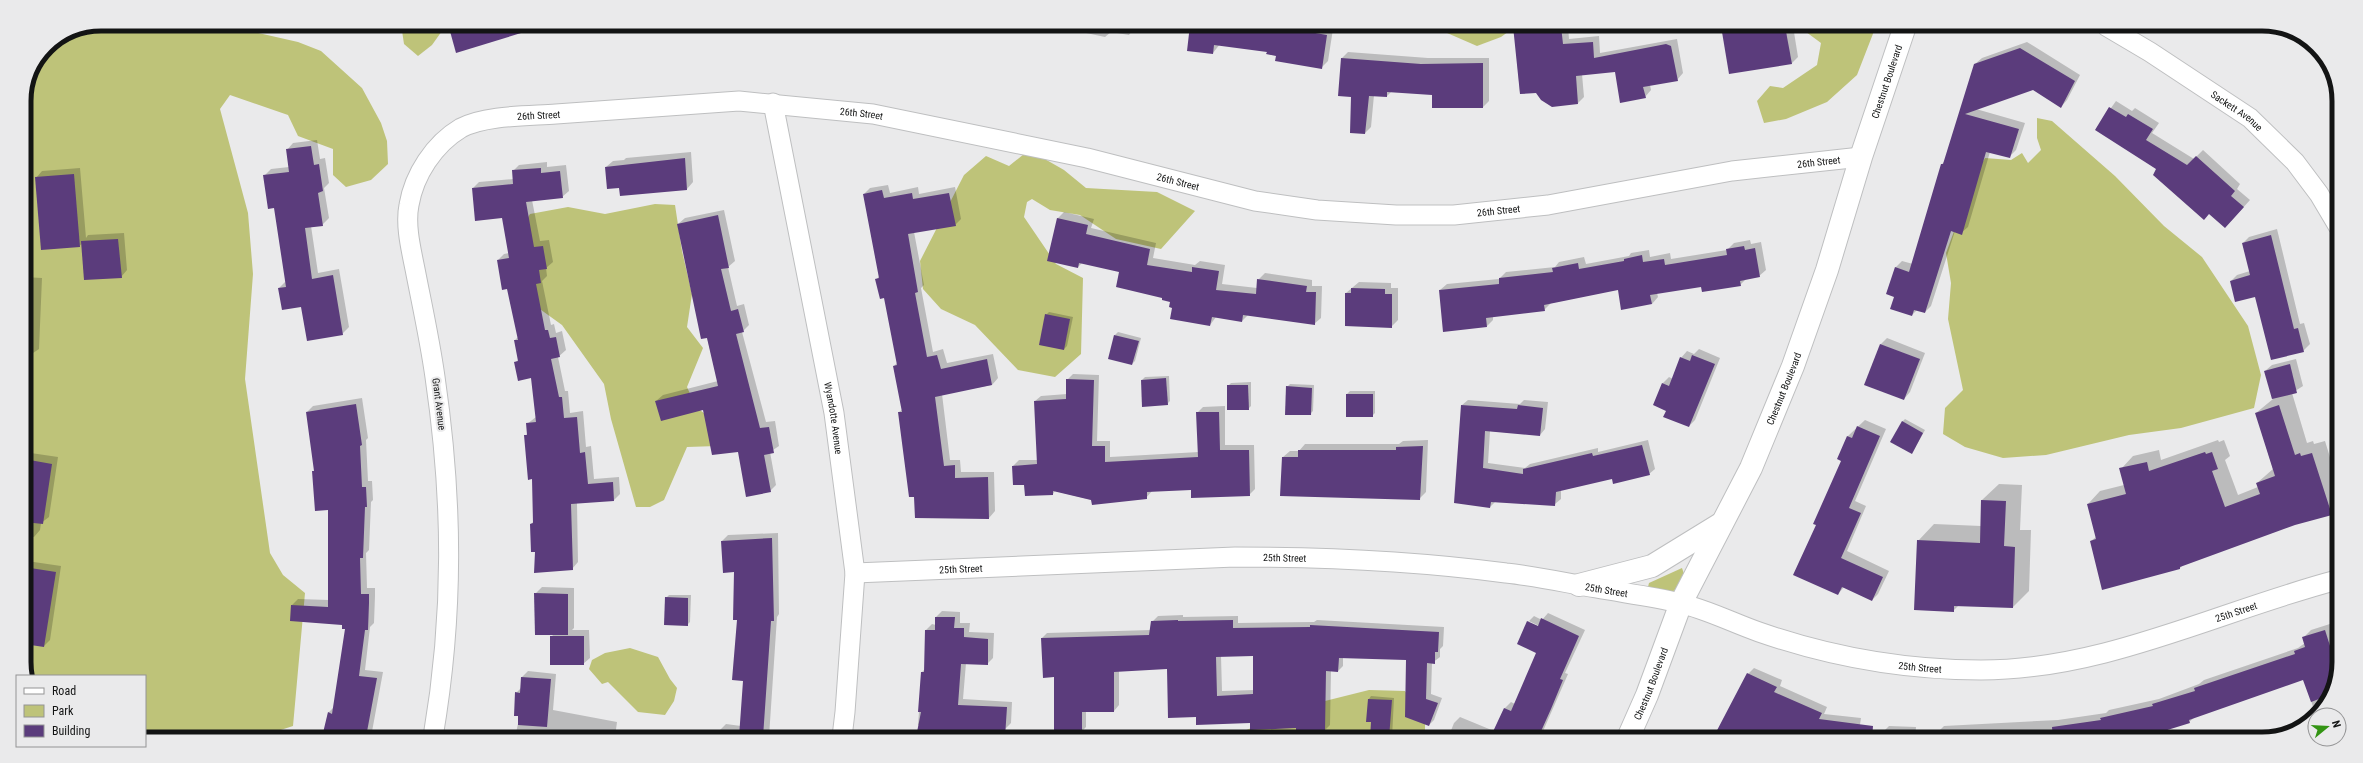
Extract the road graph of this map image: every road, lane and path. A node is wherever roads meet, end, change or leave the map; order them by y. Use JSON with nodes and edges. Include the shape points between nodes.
{"nodes":[{"id":1,"x":1903,"y":31,"type":"edge"},
{"id":2,"x":2114,"y":31,"type":"edge"},
{"id":3,"x":773,"y":103,"type":"junction"},
{"id":4,"x":496,"y":120,"type":"joint"},
{"id":5,"x":1861,"y":157,"type":"junction"},
{"id":6,"x":2332,"y":216,"type":"edge"},
{"id":7,"x":1723,"y":522,"type":"junction"},
{"id":8,"x":855,"y":573,"type":"junction"},
{"id":9,"x":2332,"y":581,"type":"edge"},
{"id":10,"x":1579,"y":585,"type":"junction"},
{"id":11,"x":1681,"y":603,"type":"junction"},
{"id":12,"x":434,"y":732,"type":"edge"},
{"id":13,"x":843,"y":732,"type":"edge"},
{"id":14,"x":1631,"y":732,"type":"edge"}],
"edges":[{"from":1,"to":5,"type":"street","name":"Chestnut Boulevard"},
{"from":2,"to":6,"type":"street","name":"Sackett Avenue","via":[[2250,118],[2295,162]]},
{"from":3,"to":4,"type":"street","name":"26th Street","via":[[739,101]]},
{"from":3,"to":5,"type":"street","name":"26th Street","via":[[859,111],[920,122],[1087,158],[1255,201],[1316,210],[1396,215],[1454,215],[1548,205],[1732,171]]},
{"from":3,"to":8,"type":"street","name":"Wyandotte Avenue","via":[[834,413]]},
{"from":4,"to":12,"type":"street","name":"Grant Avenue","via":[[462,128],[432,153],[413,187],[408,208],[411,246],[435,374],[449,506],[446,651]]},
{"from":5,"to":7,"type":"street","name":"Chestnut Boulevard","via":[[1827,270],[1793,366],[1751,468]]},
{"from":7,"to":10,"type":"street","via":[[1652,566]]},
{"from":7,"to":11,"type":"street","name":"Chestnut Boulevard"},
{"from":8,"to":10,"type":"street","name":"25th Street","via":[[1231,557],[1289,557],[1407,562],[1508,573]]},
{"from":8,"to":13,"type":"street","name":"Wyandotte Avenue"},
{"from":9,"to":11,"type":"street","name":"25th Street","via":[[2291,592],[2150,640],[2096,655],[1985,670],[1926,669],[1824,652],[1760,633]]},
{"from":10,"to":11,"type":"street","name":"25th Street"},
{"from":11,"to":14,"type":"street","name":"Chestnut Boulevard"}]}
